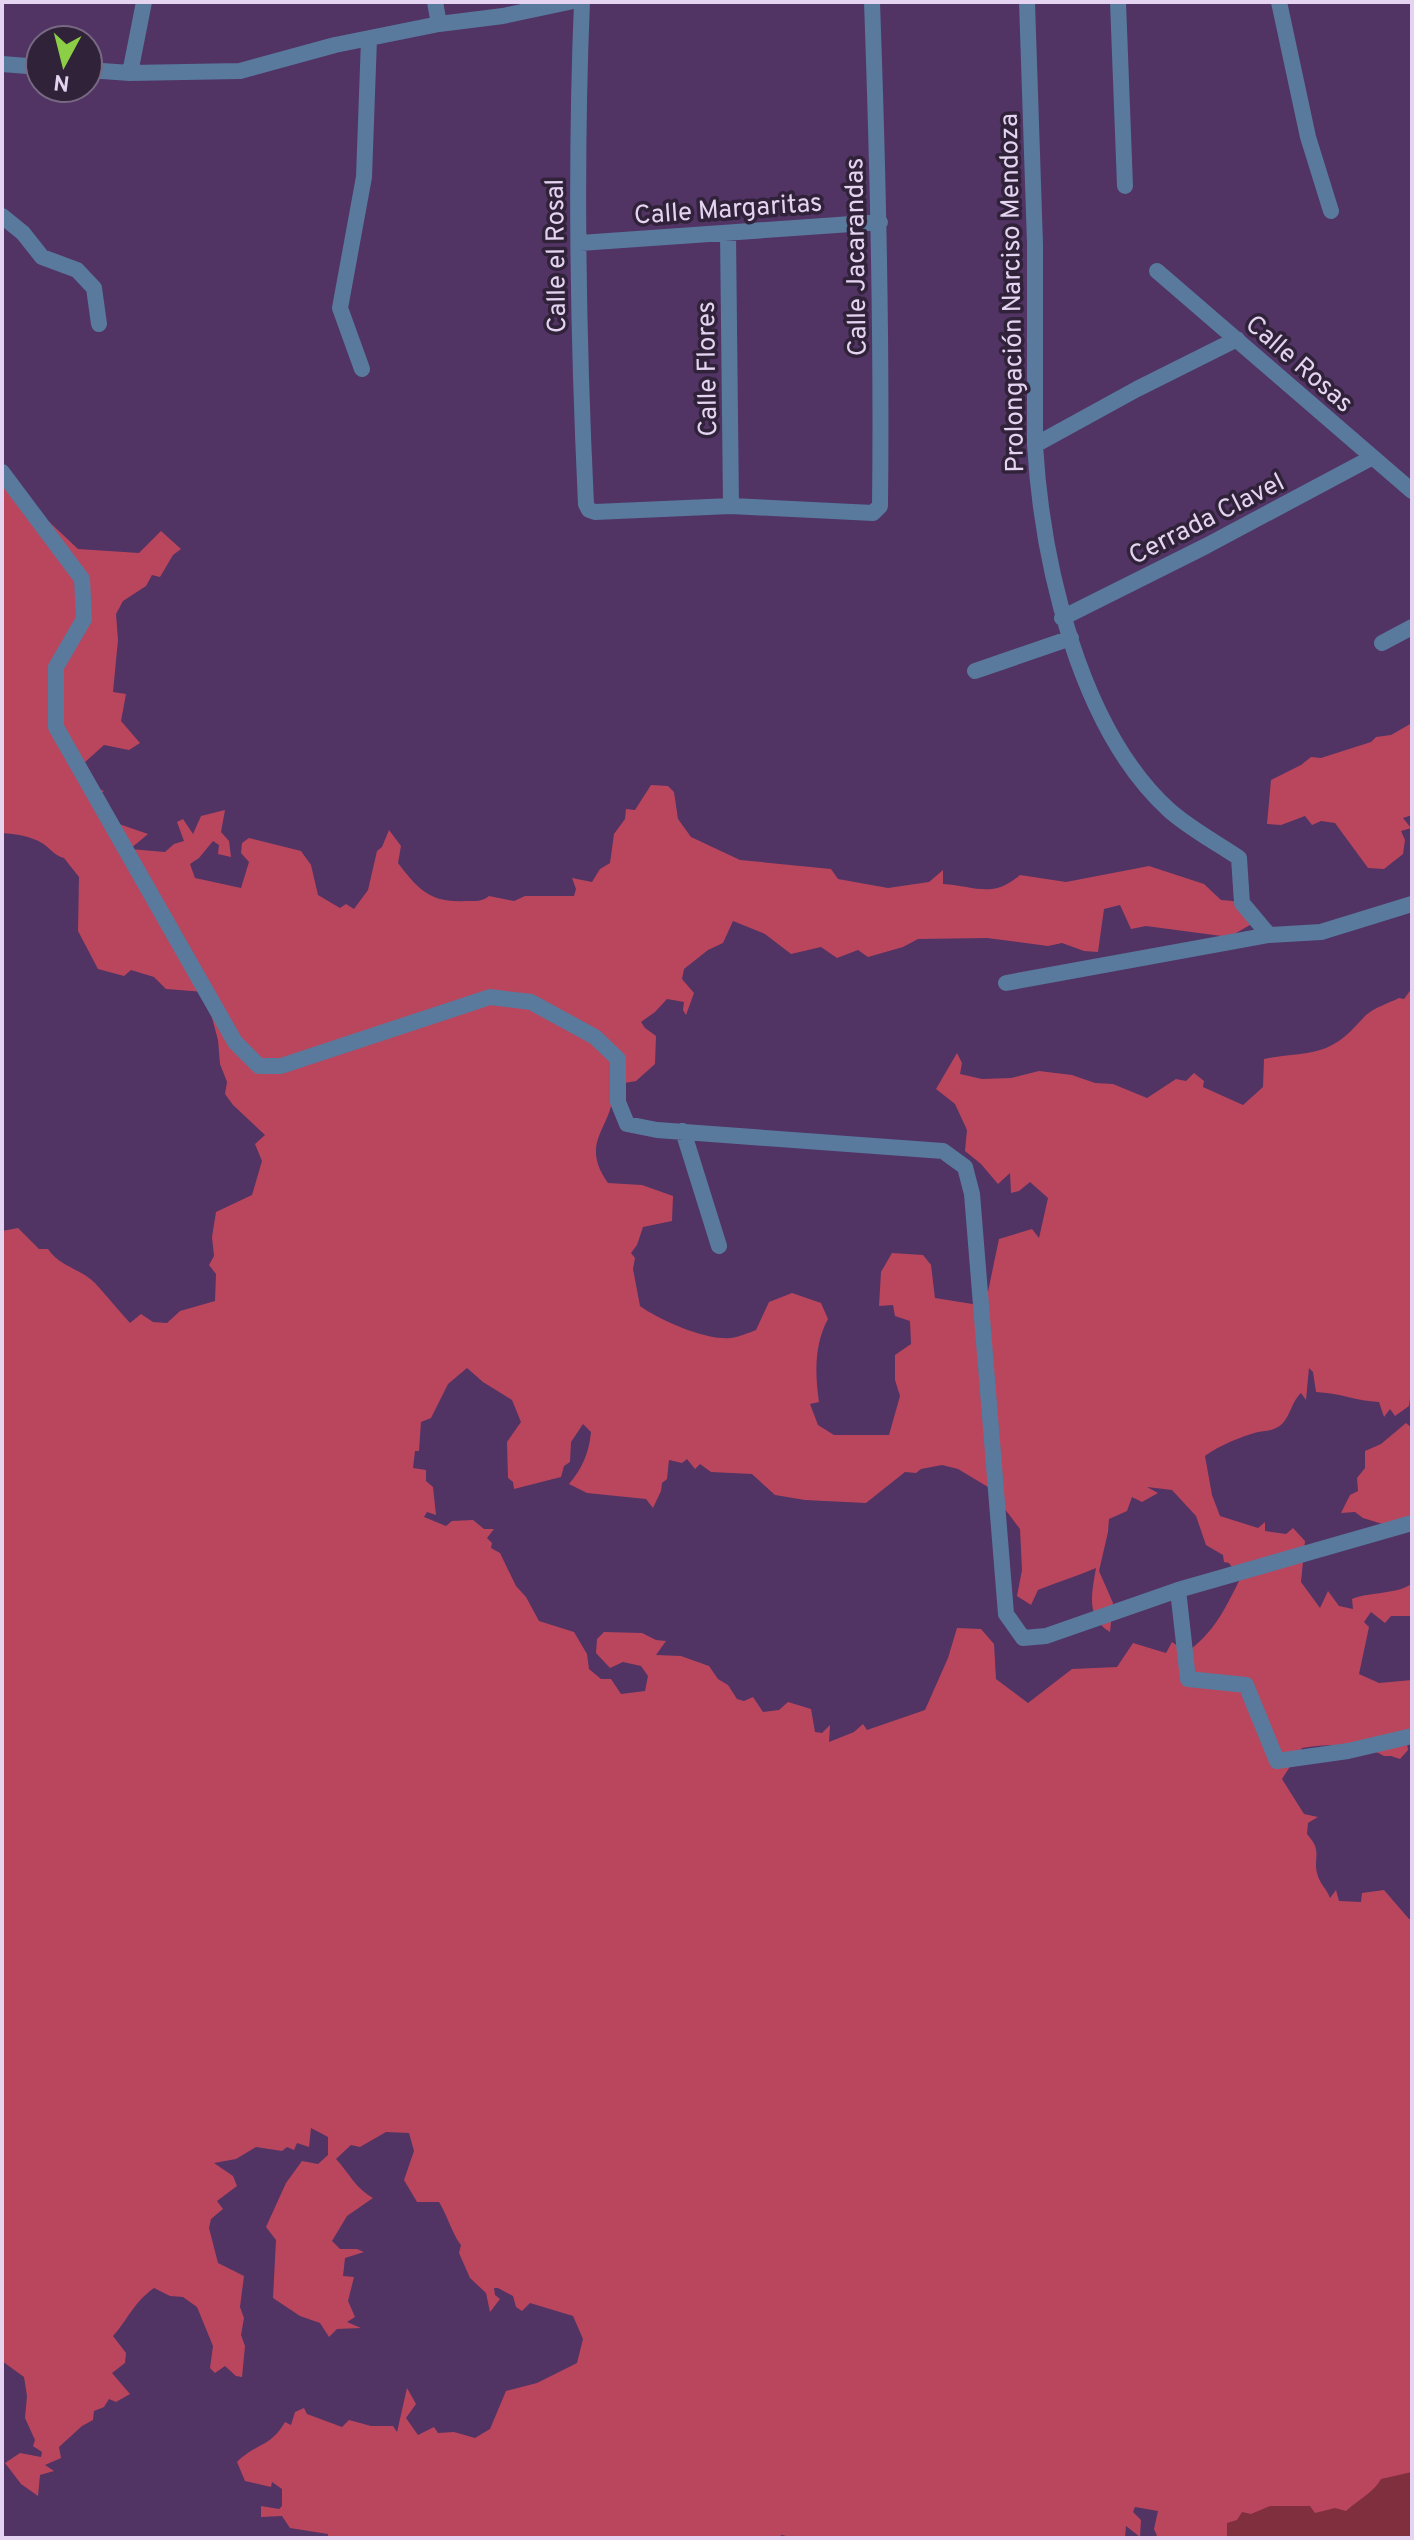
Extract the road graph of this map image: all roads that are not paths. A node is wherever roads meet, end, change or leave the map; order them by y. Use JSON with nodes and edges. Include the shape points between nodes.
{"nodes":[{"id":1,"x":144,"y":2,"type":"edge"},
{"id":2,"x":435,"y":2,"type":"edge"},
{"id":3,"x":569,"y":2,"type":"edge"},
{"id":4,"x":582,"y":2,"type":"edge"},
{"id":5,"x":872,"y":2,"type":"edge"},
{"id":6,"x":1027,"y":2,"type":"edge"},
{"id":7,"x":1118,"y":2,"type":"edge"},
{"id":8,"x":1279,"y":2,"type":"edge"},
{"id":9,"x":439,"y":24,"type":"junction"},
{"id":10,"x":369,"y":39,"type":"junction"},
{"id":11,"x":2,"y":64,"type":"edge"},
{"id":12,"x":24,"y":66,"type":"edge"},
{"id":13,"x":104,"y":71,"type":"edge"},
{"id":14,"x":130,"y":73,"type":"junction"},
{"id":15,"x":1125,"y":186,"type":"dead end"},
{"id":16,"x":1331,"y":211,"type":"dead end"},
{"id":17,"x":2,"y":216,"type":"edge"},
{"id":18,"x":880,"y":222,"type":"junction"},
{"id":19,"x":728,"y":233,"type":"junction"},
{"id":20,"x":580,"y":243,"type":"junction"},
{"id":21,"x":1157,"y":271,"type":"dead end"},
{"id":22,"x":99,"y":324,"type":"dead end"},
{"id":23,"x":1237,"y":339,"type":"junction"},
{"id":24,"x":362,"y":369,"type":"dead end"},
{"id":25,"x":1035,"y":445,"type":"junction"},
{"id":26,"x":1371,"y":458,"type":"junction"},
{"id":27,"x":2,"y":472,"type":"edge"},
{"id":28,"x":1412,"y":491,"type":"edge"},
{"id":29,"x":731,"y":506,"type":"junction"},
{"id":30,"x":1062,"y":618,"type":"junction"},
{"id":31,"x":1412,"y":627,"type":"edge"},
{"id":32,"x":1071,"y":638,"type":"junction"},
{"id":33,"x":1382,"y":643,"type":"dead end"},
{"id":34,"x":975,"y":671,"type":"dead end"},
{"id":35,"x":1412,"y":904,"type":"edge"},
{"id":36,"x":1269,"y":935,"type":"junction"},
{"id":37,"x":1006,"y":983,"type":"dead end"},
{"id":38,"x":683,"y":1131,"type":"junction"},
{"id":39,"x":719,"y":1246,"type":"dead end"},
{"id":40,"x":1412,"y":1523,"type":"edge"},
{"id":41,"x":1178,"y":1590,"type":"junction"},
{"id":42,"x":1412,"y":1736,"type":"edge"}],
"edges":[{"from":1,"to":14,"type":"street"},
{"from":2,"to":9,"type":"street"},
{"from":3,"to":9,"type":"street"},
{"from":4,"to":20,"type":"street","name":"Calle el Rosal","via":[[577,119]]},
{"from":5,"to":18,"type":"street","name":"Calle Jacarandas"},
{"from":6,"to":25,"type":"street","name":"Prolongación Narciso Mendoza"},
{"from":7,"to":15,"type":"street"},
{"from":8,"to":16,"type":"street","via":[[1308,137]]},
{"from":9,"to":10,"type":"street"},
{"from":10,"to":14,"type":"street","via":[[240,71]]},
{"from":10,"to":24,"type":"street","via":[[364,177],[340,308]]},
{"from":11,"to":12,"type":"street"},
{"from":13,"to":14,"type":"street"},
{"from":17,"to":22,"type":"street","via":[[42,257],[77,270],[94,288]]},
{"from":18,"to":19,"type":"street","name":"Calle Margaritas"},
{"from":18,"to":29,"type":"street","name":"Calle Jacarandas","via":[[878,510]]},
{"from":19,"to":20,"type":"street","name":"Calle Margaritas"},
{"from":19,"to":29,"type":"street","name":"Calle Flores"},
{"from":20,"to":29,"type":"street","name":"Calle el Rosal","via":[[580,386],[589,510]]},
{"from":21,"to":23,"type":"street","name":"Calle Rosas"},
{"from":23,"to":25,"type":"street"},
{"from":23,"to":26,"type":"street","name":"Calle Rosas"},
{"from":25,"to":30,"type":"street","name":"Prolongación Narciso Mendoza"},
{"from":26,"to":28,"type":"street","name":"Calle Rosas"},
{"from":26,"to":30,"type":"street","name":"Cerrada Clavel"},
{"from":27,"to":38,"type":"street","via":[[82,579],[84,619],[56,667],[56,727],[235,1042],[259,1066],[281,1066],[490,997],[531,1002],[595,1037],[618,1059],[618,1102],[627,1124]]},
{"from":30,"to":32,"type":"street","name":"Prolongación Narciso Mendoza"},
{"from":31,"to":33,"type":"street"},
{"from":32,"to":34,"type":"street"},
{"from":32,"to":36,"type":"street","name":"Prolongación Narciso Mendoza","via":[[1101,716],[1131,768],[1170,811],[1239,858],[1242,903]]},
{"from":35,"to":36,"type":"street","via":[[1321,932]]},
{"from":36,"to":37,"type":"street"},
{"from":38,"to":39,"type":"street"},
{"from":38,"to":41,"type":"street","via":[[943,1151],[965,1167],[972,1194],[1006,1614],[1023,1638],[1046,1636]]},
{"from":40,"to":41,"type":"street"},
{"from":41,"to":42,"type":"street","via":[[1188,1679],[1246,1685],[1277,1761]]}]}
